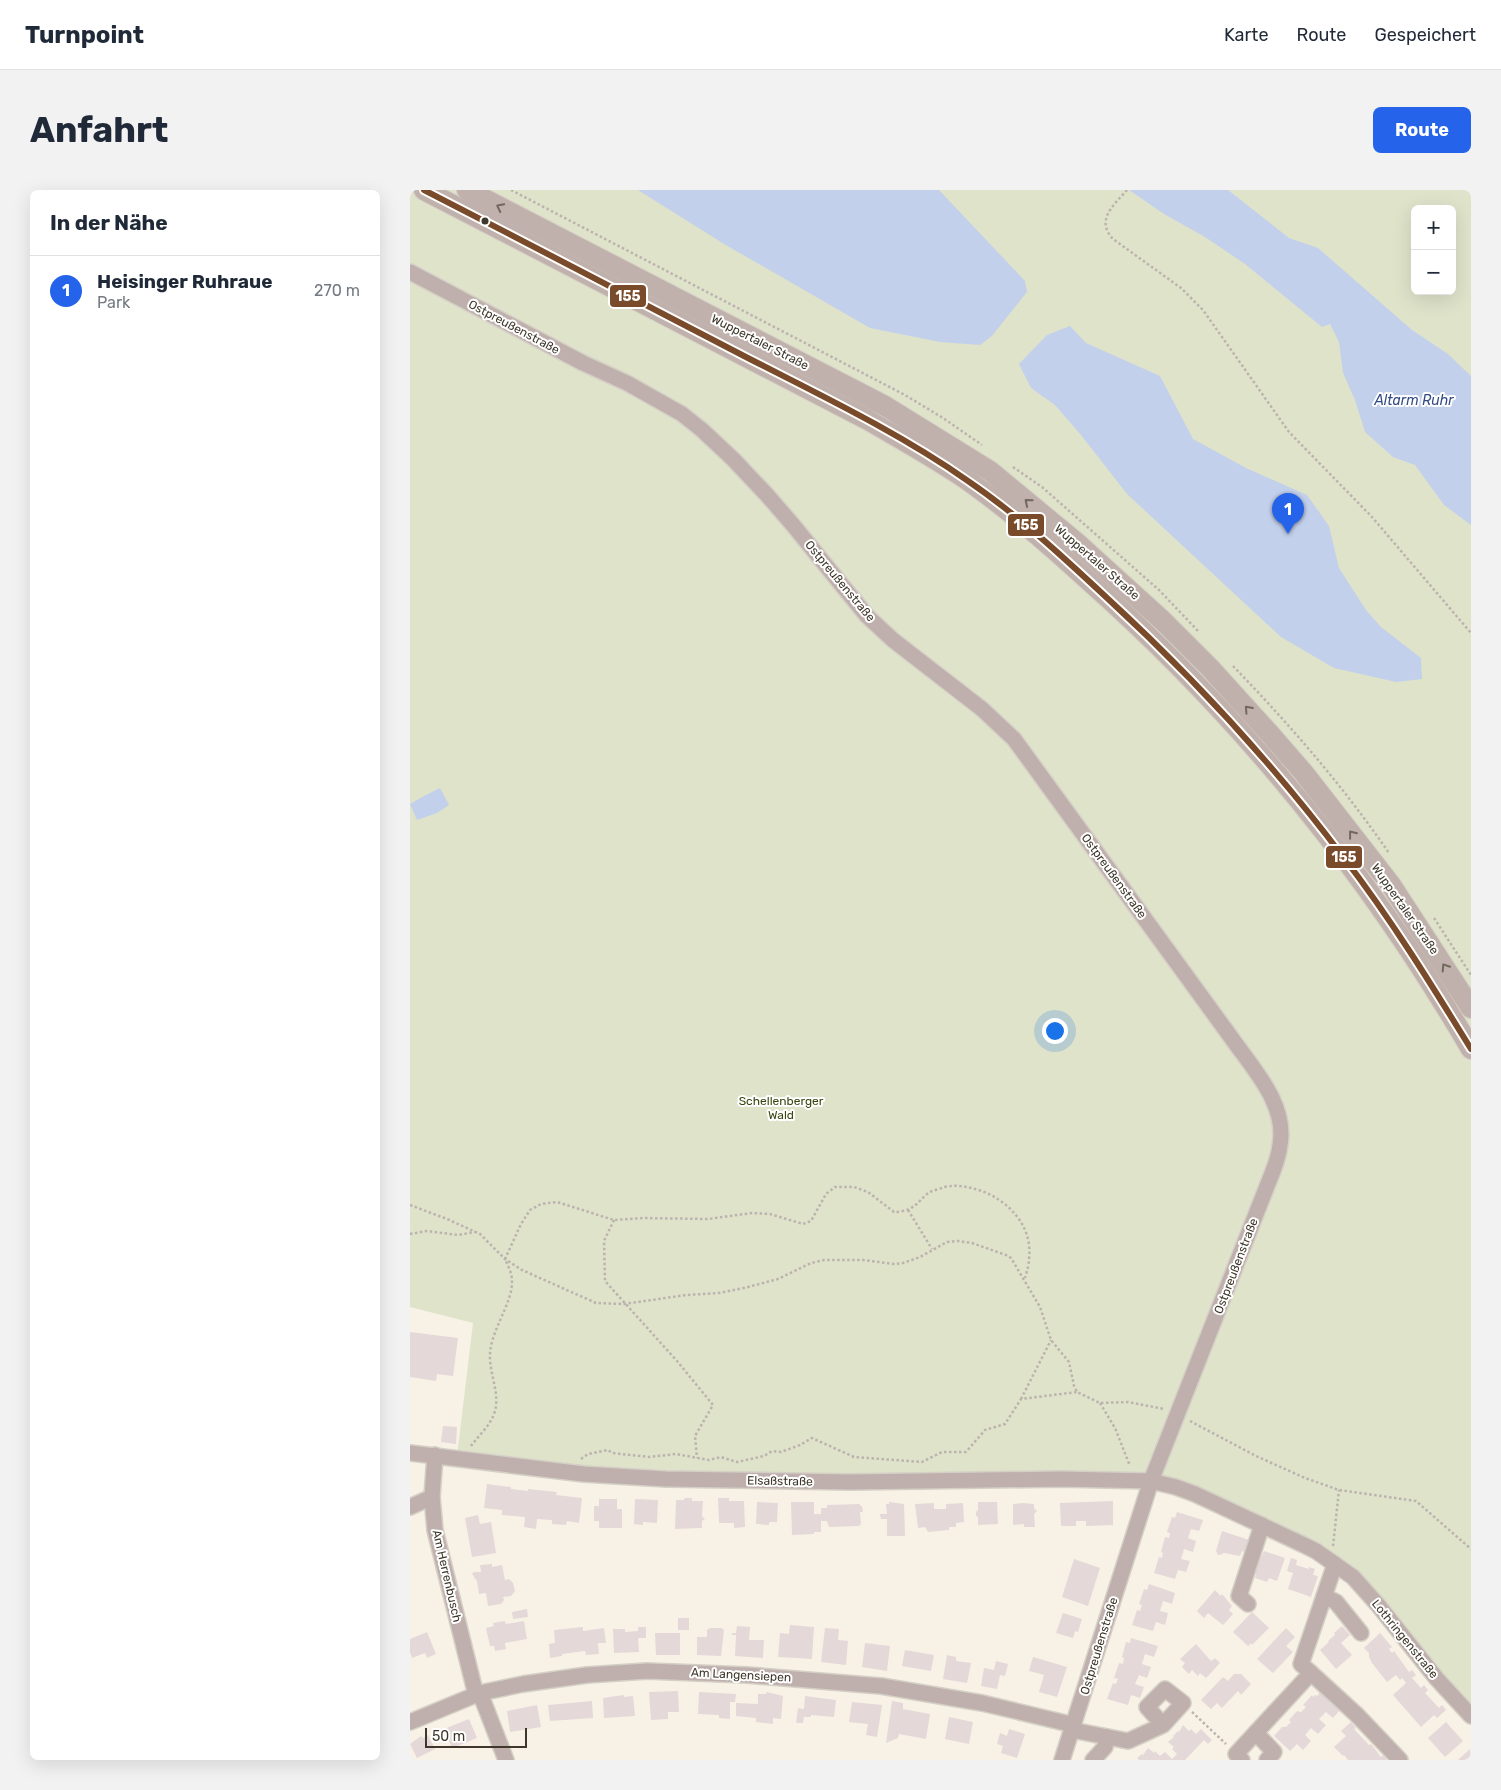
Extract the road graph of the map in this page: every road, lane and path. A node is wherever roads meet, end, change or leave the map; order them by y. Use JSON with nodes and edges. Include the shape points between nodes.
{"nodes":[{"id":1,"x":424,"y":190,"type":"edge"},
{"id":2,"x":467,"y":190,"type":"edge"},
{"id":3,"x":510,"y":190,"type":"edge"},
{"id":4,"x":1127,"y":190,"type":"edge"},
{"id":5,"x":410,"y":272,"type":"edge"},
{"id":6,"x":943,"y":418,"type":"dead end"},
{"id":7,"x":1471,"y":632,"type":"edge"},
{"id":8,"x":1471,"y":1008,"type":"edge"},
{"id":9,"x":1471,"y":1049,"type":"edge"},
{"id":10,"x":410,"y":1205,"type":"edge"},
{"id":11,"x":908,"y":1210,"type":"junction"},
{"id":12,"x":614,"y":1220,"type":"junction"},
{"id":13,"x":476,"y":1232,"type":"junction"},
{"id":14,"x":410,"y":1234,"type":"edge"},
{"id":15,"x":932,"y":1250,"type":"junction"},
{"id":16,"x":505,"y":1259,"type":"junction"},
{"id":17,"x":1025,"y":1279,"type":"junction"},
{"id":18,"x":624,"y":1304,"type":"junction"},
{"id":19,"x":1051,"y":1340,"type":"junction"},
{"id":20,"x":1077,"y":1392,"type":"junction"},
{"id":21,"x":1021,"y":1399,"type":"junction"},
{"id":22,"x":1100,"y":1403,"type":"junction"},
{"id":23,"x":1178,"y":1414,"type":"junction"},
{"id":24,"x":410,"y":1453,"type":"edge"},
{"id":25,"x":435,"y":1455,"type":"junction"},
{"id":26,"x":460,"y":1458,"type":"junction"},
{"id":27,"x":697,"y":1458,"type":"junction"},
{"id":28,"x":565,"y":1472,"type":"junction"},
{"id":29,"x":1133,"y":1480,"type":"junction"},
{"id":30,"x":1151,"y":1481,"type":"junction"},
{"id":31,"x":1339,"y":1490,"type":"junction"},
{"id":32,"x":432,"y":1496,"type":"junction"},
{"id":33,"x":410,"y":1506,"type":"edge"},
{"id":34,"x":1262,"y":1525,"type":"junction"},
{"id":35,"x":1471,"y":1549,"type":"edge"},
{"id":36,"x":1335,"y":1564,"type":"junction"},
{"id":37,"x":1324,"y":1596,"type":"junction"},
{"id":38,"x":1248,"y":1604,"type":"dead end"},
{"id":39,"x":1360,"y":1633,"type":"dead end"},
{"id":40,"x":1310,"y":1673,"type":"junction"},
{"id":41,"x":478,"y":1694,"type":"junction"},
{"id":42,"x":1192,"y":1712,"type":"dead end"},
{"id":43,"x":1471,"y":1716,"type":"edge"},
{"id":44,"x":410,"y":1722,"type":"edge"},
{"id":45,"x":1163,"y":1725,"type":"dead end"},
{"id":46,"x":1073,"y":1727,"type":"junction"},
{"id":47,"x":1256,"y":1732,"type":"junction"},
{"id":48,"x":1107,"y":1736,"type":"junction"},
{"id":49,"x":1217,"y":1736,"type":"dead end"},
{"id":50,"x":506,"y":1760,"type":"edge"},
{"id":51,"x":1062,"y":1760,"type":"edge"},
{"id":52,"x":1093,"y":1760,"type":"edge"},
{"id":53,"x":1242,"y":1760,"type":"edge"},
{"id":54,"x":1267,"y":1760,"type":"edge"},
{"id":55,"x":1400,"y":1760,"type":"edge"}],
"edges":[{"from":1,"to":9,"type":"main road","name":"Wuppertaler Straße","via":[[868,420],[970,482],[1022,522],[1133,620],[1242,733],[1338,848],[1425,974]]},
{"from":8,"to":2,"type":"main road","name":"Wuppertaler Straße","one_way":true,"via":[[1391,885],[1269,733],[1163,621],[1077,543],[990,471],[885,406]]},
{"from":3,"to":6,"type":"path","via":[[897,390]]},
{"from":4,"to":7,"type":"path","via":[[1105,220],[1107,232],[1180,288],[1203,310],[1289,432],[1387,534]]},
{"from":5,"to":23,"type":"street","name":"Ostpreußenstraße","via":[[664,403],[709,436],[793,524],[867,616],[1014,739],[1265,1085],[1279,1117],[1277,1158]]},
{"from":10,"to":13,"type":"path"},
{"from":11,"to":12,"type":"path","via":[[894,1212],[868,1192],[835,1186],[826,1194],[812,1221],[803,1224],[752,1212],[708,1219]]},
{"from":11,"to":15,"type":"path"},
{"from":11,"to":17,"type":"path","via":[[919,1204],[929,1192],[966,1185],[1004,1202],[1022,1223],[1029,1244]]},
{"from":12,"to":16,"type":"path","via":[[557,1202],[541,1204],[530,1210],[520,1224]]},
{"from":12,"to":18,"type":"path","via":[[604,1241],[605,1281]]},
{"from":13,"to":14,"type":"path"},
{"from":13,"to":16,"type":"path"},
{"from":15,"to":17,"type":"path","via":[[947,1242],[972,1243],[1011,1258]]},
{"from":15,"to":18,"type":"path","via":[[912,1261],[894,1264],[824,1260],[778,1279],[748,1287]]},
{"from":16,"to":18,"type":"path","via":[[522,1270],[596,1303]]},
{"from":16,"to":26,"type":"path","via":[[512,1289],[490,1352],[495,1411],[489,1424]]},
{"from":17,"to":19,"type":"path","via":[[1040,1306]]},
{"from":18,"to":27,"type":"path","via":[[712,1405],[695,1436]]},
{"from":19,"to":20,"type":"path","via":[[1069,1362]]},
{"from":19,"to":21,"type":"path"},
{"from":20,"to":21,"type":"path"},
{"from":20,"to":22,"type":"path"},
{"from":21,"to":27,"type":"path","via":[[1005,1424],[985,1430],[966,1452],[942,1452],[922,1462],[854,1457],[812,1438],[787,1450],[772,1451],[737,1462],[721,1457]]},
{"from":22,"to":23,"type":"path","via":[[1148,1404]]},
{"from":22,"to":29,"type":"path","via":[[1115,1428]]},
{"from":23,"to":30,"type":"street","name":"Ostpreußenstraße"},
{"from":23,"to":31,"type":"path","via":[[1256,1456]]},
{"from":24,"to":25,"type":"street","name":"Elsaßstraße"},
{"from":25,"to":26,"type":"street","name":"Elsaßstraße"},
{"from":25,"to":32,"type":"street","name":"Am Herrenbusch"},
{"from":26,"to":28,"type":"street","name":"Elsaßstraße"},
{"from":27,"to":28,"type":"path","via":[[676,1454],[649,1457],[608,1450],[588,1454]]},
{"from":28,"to":29,"type":"street","name":"Elsaßstraße","via":[[666,1480]]},
{"from":29,"to":30,"type":"street","name":"Elsaßstraße"},
{"from":30,"to":34,"type":"street","name":"Lothringenstraße","via":[[1195,1494]]},
{"from":30,"to":46,"type":"street","name":"Ostpreußenstraße"},
{"from":31,"to":35,"type":"path","via":[[1416,1500]]},
{"from":31,"to":36,"type":"path","via":[[1332,1552]]},
{"from":32,"to":33,"type":"street"},
{"from":32,"to":41,"type":"street","name":"Am Herrenbusch","via":[[438,1542]]},
{"from":34,"to":36,"type":"street","name":"Lothringenstraße","via":[[1316,1551]]},
{"from":34,"to":38,"type":"street","via":[[1239,1596]]},
{"from":36,"to":37,"type":"street"},
{"from":36,"to":43,"type":"street","name":"Lothringenstraße","via":[[1378,1605]]},
{"from":37,"to":39,"type":"street","via":[[1336,1602]]},
{"from":37,"to":40,"type":"street","via":[[1301,1664]]},
{"from":40,"to":47,"type":"street"},
{"from":40,"to":55,"type":"street"},
{"from":41,"to":44,"type":"street","name":"Am Langensiepen"},
{"from":41,"to":46,"type":"street","name":"Am Langensiepen","via":[[523,1684],[611,1673],[747,1674],[881,1686],[982,1703]]},
{"from":41,"to":50,"type":"street","name":"Am Herrenbusch"},
{"from":42,"to":49,"type":"path"},
{"from":45,"to":48,"type":"street","via":[[1128,1741]]},
{"from":46,"to":48,"type":"street"},
{"from":46,"to":51,"type":"street","name":"Ostpreußenstraße"},
{"from":47,"to":53,"type":"street","via":[[1236,1754]]},
{"from":47,"to":54,"type":"street","via":[[1274,1752]]},
{"from":48,"to":52,"type":"street","via":[[1105,1747]]}]}
